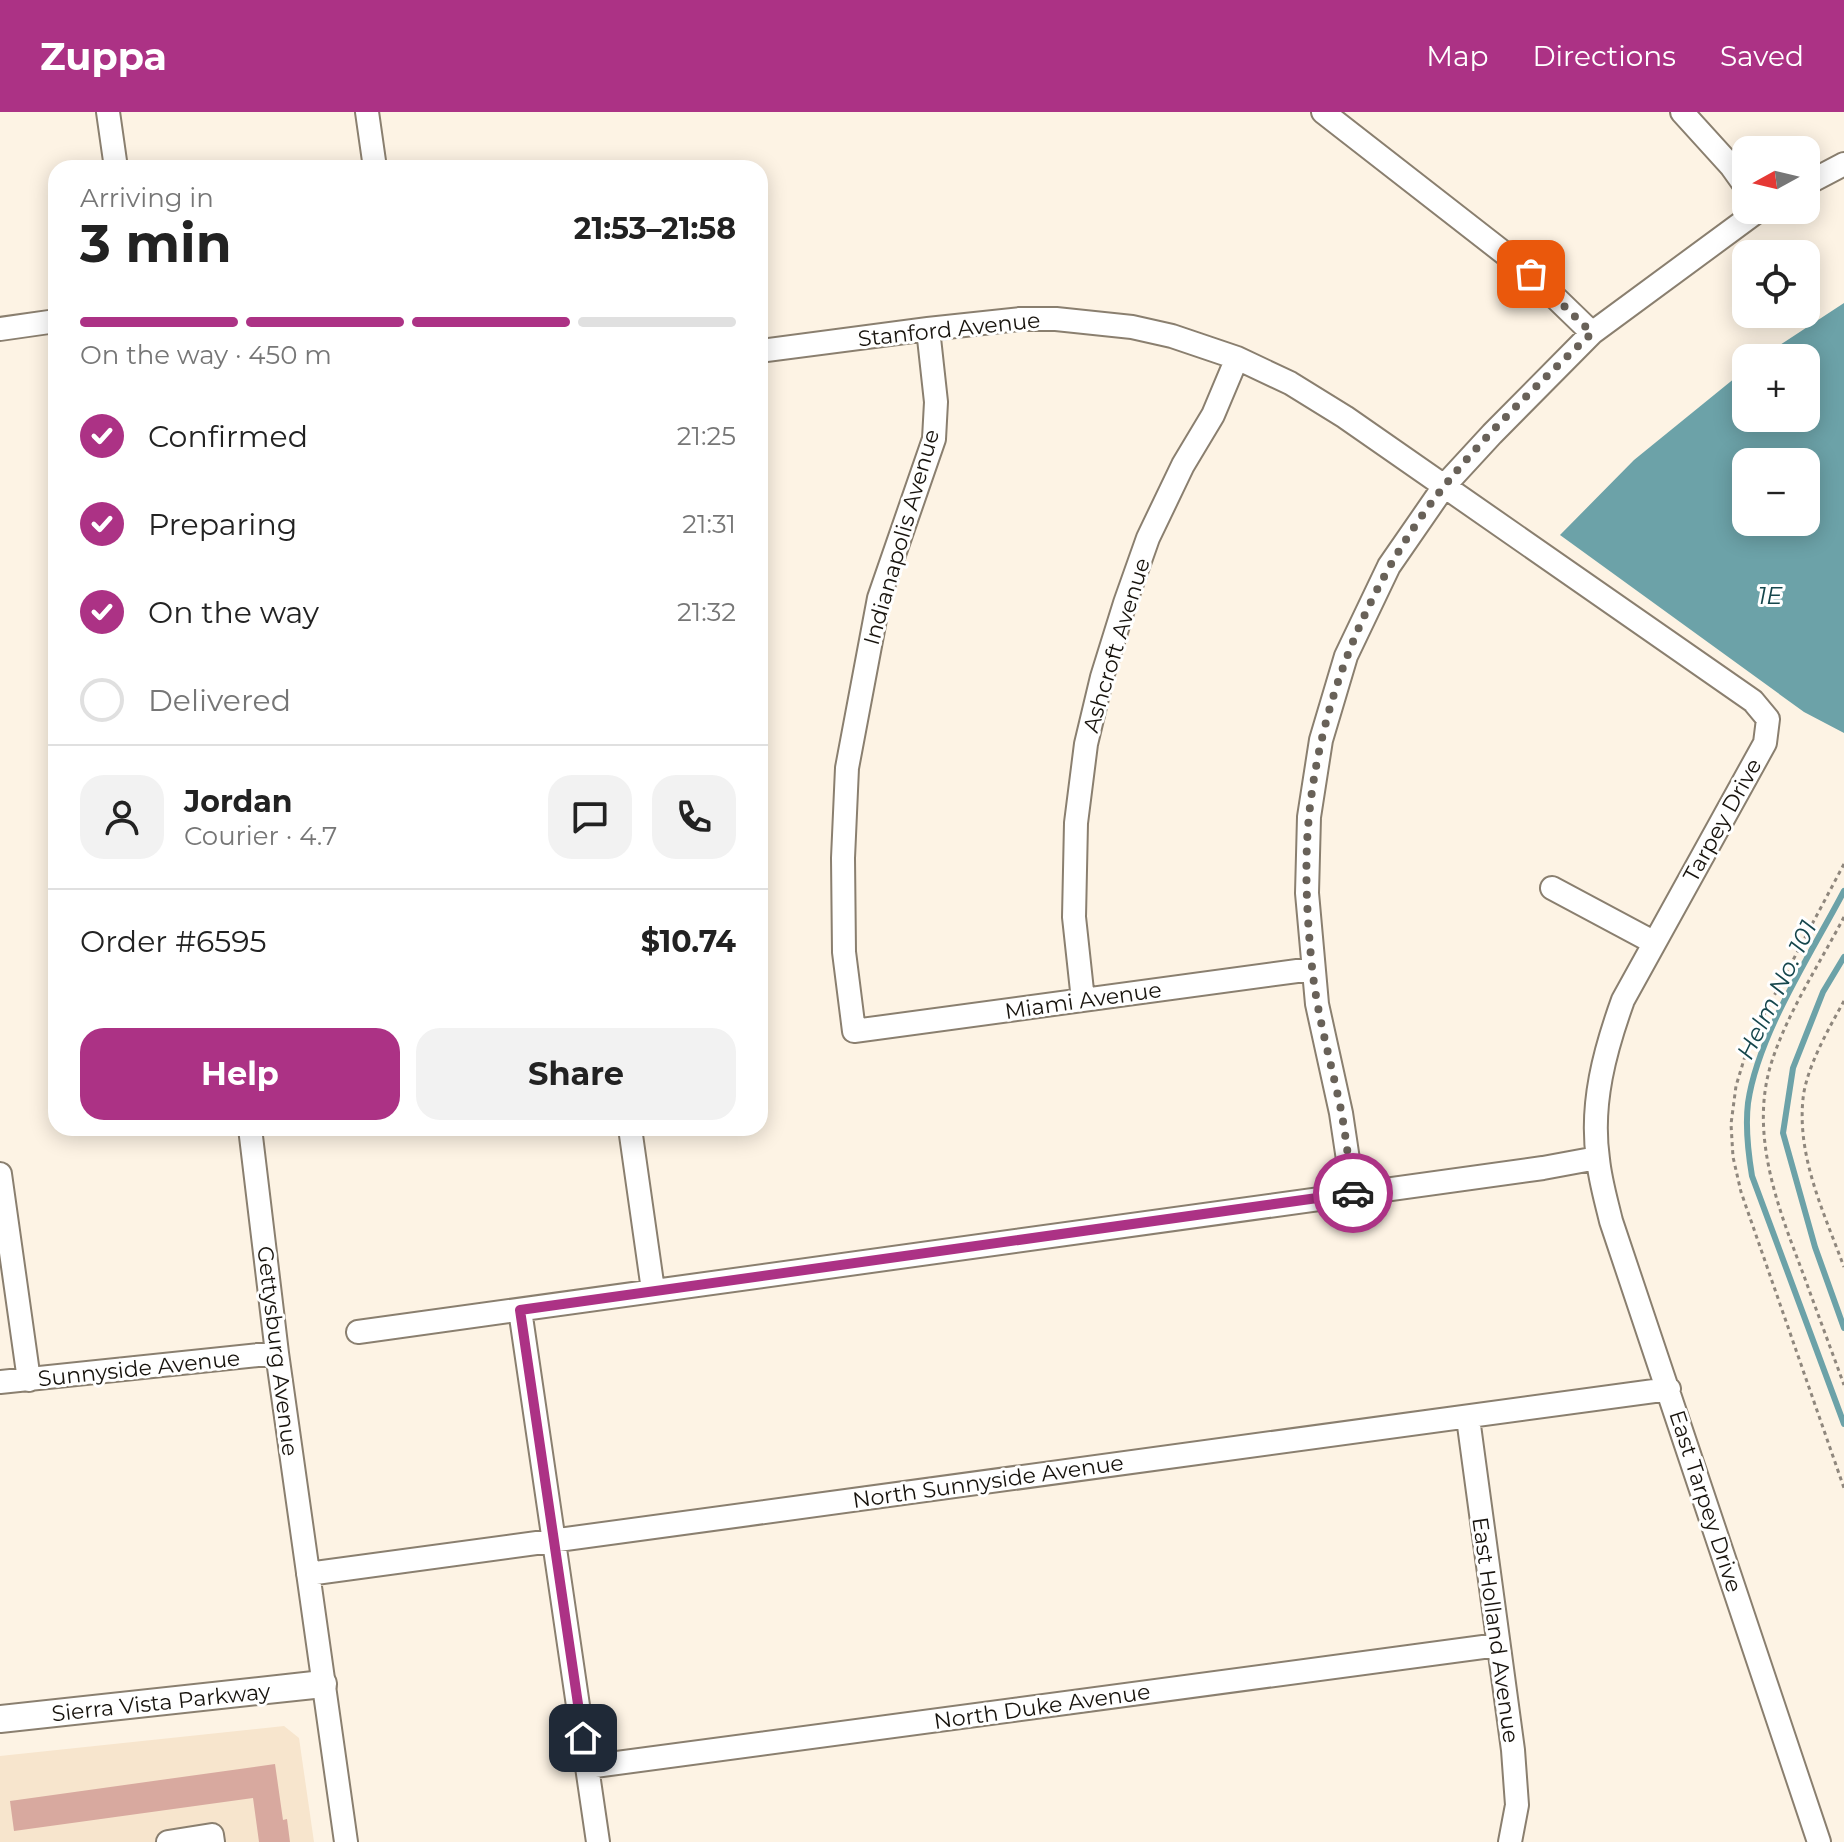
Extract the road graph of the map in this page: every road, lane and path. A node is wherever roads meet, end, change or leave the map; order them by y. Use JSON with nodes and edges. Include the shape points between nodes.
{"nodes":[{"id":1,"x":108,"y":112,"type":"edge"},
{"id":2,"x":367,"y":112,"type":"edge"},
{"id":3,"x":1323,"y":112,"type":"edge"},
{"id":4,"x":1682,"y":112,"type":"edge"},
{"id":5,"x":115,"y":160,"type":"edge"},
{"id":6,"x":374,"y":160,"type":"edge"},
{"id":7,"x":1844,"y":164,"type":"edge"},
{"id":8,"x":1732,"y":167,"type":"edge"},
{"id":9,"x":1820,"y":177,"type":"edge"},
{"id":10,"x":1740,"y":224,"type":"edge"},
{"id":11,"x":48,"y":322,"type":"edge"},
{"id":12,"x":0,"y":329,"type":"edge"},
{"id":13,"x":928,"y":329,"type":"junction"},
{"id":14,"x":1592,"y":333,"type":"junction"},
{"id":15,"x":768,"y":350,"type":"edge"},
{"id":16,"x":1237,"y":358,"type":"junction"},
{"id":17,"x":1445,"y":485,"type":"junction"},
{"id":18,"x":1844,"y":864,"type":"edge"},
{"id":19,"x":1552,"y":888,"type":"dead end"},
{"id":20,"x":1844,"y":917,"type":"edge"},
{"id":21,"x":1653,"y":942,"type":"junction"},
{"id":22,"x":1312,"y":969,"type":"junction"},
{"id":23,"x":1083,"y":1000,"type":"junction"},
{"id":24,"x":1844,"y":1001,"type":"edge"},
{"id":25,"x":854,"y":1031,"type":"joint"},
{"id":26,"x":251,"y":1136,"type":"edge"},
{"id":27,"x":631,"y":1136,"type":"edge"},
{"id":28,"x":1597,"y":1158,"type":"junction"},
{"id":29,"x":0,"y":1174,"type":"edge"},
{"id":30,"x":1353,"y":1193,"type":"junction"},
{"id":31,"x":1844,"y":1267,"type":"edge"},
{"id":32,"x":653,"y":1290,"type":"junction"},
{"id":33,"x":520,"y":1310,"type":"junction"},
{"id":34,"x":358,"y":1332,"type":"dead end"},
{"id":35,"x":277,"y":1353,"type":"junction"},
{"id":36,"x":29,"y":1380,"type":"junction"},
{"id":37,"x":0,"y":1382,"type":"edge"},
{"id":38,"x":1844,"y":1385,"type":"edge"},
{"id":39,"x":1669,"y":1389,"type":"junction"},
{"id":40,"x":1468,"y":1418,"type":"junction"},
{"id":41,"x":1844,"y":1488,"type":"edge"},
{"id":42,"x":554,"y":1539,"type":"junction"},
{"id":43,"x":308,"y":1574,"type":"junction"},
{"id":44,"x":1498,"y":1645,"type":"junction"},
{"id":45,"x":323,"y":1684,"type":"junction"},
{"id":46,"x":0,"y":1719,"type":"edge"},
{"id":47,"x":587,"y":1767,"type":"junction"},
{"id":48,"x":168,"y":1842,"type":"edge"},
{"id":49,"x":213,"y":1842,"type":"edge"},
{"id":50,"x":346,"y":1842,"type":"edge"},
{"id":51,"x":598,"y":1842,"type":"edge"},
{"id":52,"x":1510,"y":1842,"type":"edge"},
{"id":53,"x":1819,"y":1842,"type":"edge"}],
"edges":[{"from":1,"to":5,"type":"street"},
{"from":2,"to":6,"type":"street"},
{"from":3,"to":14,"type":"street","via":[[1531,274]]},
{"from":4,"to":8,"type":"street"},
{"from":7,"to":9,"type":"street"},
{"from":10,"to":14,"type":"street"},
{"from":11,"to":12,"type":"street"},
{"from":13,"to":15,"type":"street","name":"Stanford Avenue"},
{"from":13,"to":16,"type":"street","name":"Stanford Avenue","via":[[1020,319],[1089,321],[1172,336]]},
{"from":13,"to":25,"type":"street","name":"Indianapolis Avenue","via":[[936,402],[934,439],[879,598],[847,768],[844,952]]},
{"from":14,"to":17,"type":"street"},
{"from":16,"to":17,"type":"street","name":"Stanford Avenue","via":[[1290,383]]},
{"from":16,"to":23,"type":"street","name":"Ashcroft Avenue","via":[[1148,538],[1089,731],[1076,823],[1074,917]]},
{"from":17,"to":21,"type":"street","name":"Tarpey Drive","via":[[1753,701],[1768,719],[1765,743]]},
{"from":17,"to":22,"type":"street","via":[[1389,566],[1346,656],[1321,740],[1308,832]]},
{"from":18,"to":41,"type":"path","via":[[1749,1043],[1731,1124],[1741,1192]]},
{"from":19,"to":21,"type":"street"},
{"from":20,"to":38,"type":"path","via":[[1771,1065],[1763,1132],[1767,1165],[1789,1236]]},
{"from":21,"to":28,"type":"street","name":"Tarpey Drive","via":[[1608,1042],[1596,1116]]},
{"from":22,"to":23,"type":"street","name":"Miami Avenue"},
{"from":22,"to":30,"type":"street"},
{"from":23,"to":25,"type":"street","name":"Miami Avenue"},
{"from":24,"to":31,"type":"path","via":[[1803,1096],[1803,1145]]},
{"from":26,"to":35,"type":"street","name":"Gettysburg Avenue"},
{"from":27,"to":32,"type":"street"},
{"from":28,"to":30,"type":"street"},
{"from":28,"to":39,"type":"street","name":"East Tarpey Drive","via":[[1611,1221]]},
{"from":29,"to":36,"type":"street"},
{"from":30,"to":32,"type":"street"},
{"from":32,"to":33,"type":"street"},
{"from":33,"to":34,"type":"street"},
{"from":33,"to":42,"type":"street"},
{"from":35,"to":36,"type":"street","name":"Sunnyside Avenue"},
{"from":35,"to":43,"type":"street","name":"Gettysburg Avenue"},
{"from":36,"to":37,"type":"street","name":"Sunnyside Avenue"},
{"from":39,"to":40,"type":"street","name":"North Sunnyside Avenue"},
{"from":39,"to":53,"type":"street","name":"East Tarpey Drive"},
{"from":40,"to":42,"type":"street","name":"North Sunnyside Avenue"},
{"from":40,"to":44,"type":"street","name":"East Holland Avenue"},
{"from":42,"to":43,"type":"street","name":"North Sunnyside Avenue"},
{"from":42,"to":47,"type":"street"},
{"from":43,"to":45,"type":"street","name":"Gettysburg Avenue"},
{"from":44,"to":47,"type":"street","name":"North Duke Avenue"},
{"from":44,"to":52,"type":"street","name":"East Holland Avenue","via":[[1517,1805]]},
{"from":45,"to":46,"type":"main road","name":"Sierra Vista Parkway"},
{"from":45,"to":50,"type":"street","name":"Gettysburg Avenue"},
{"from":47,"to":51,"type":"street"},
{"from":48,"to":49,"type":"street","via":[[212,1835]]}]}
